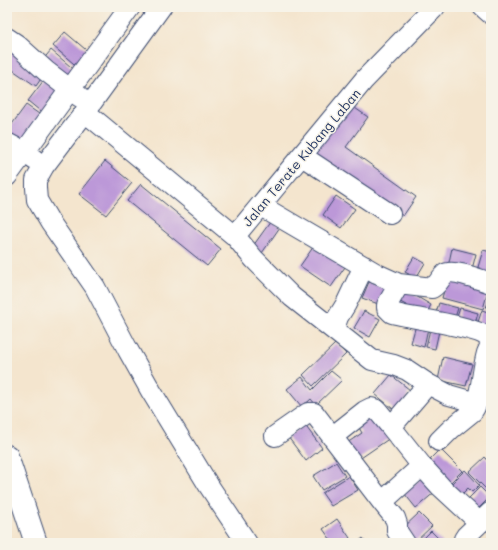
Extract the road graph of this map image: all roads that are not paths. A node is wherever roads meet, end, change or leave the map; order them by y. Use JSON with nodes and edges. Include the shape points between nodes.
{"nodes":[{"id":1,"x":130,"y":7,"type":"edge"},
{"id":2,"x":160,"y":7,"type":"edge"},
{"id":3,"x":434,"y":7,"type":"edge"},
{"id":4,"x":483,"y":7,"type":"edge"},
{"id":5,"x":491,"y":14,"type":"edge"},
{"id":6,"x":7,"y":38,"type":"edge"},
{"id":7,"x":80,"y":99,"type":"junction"},
{"id":8,"x":27,"y":155,"type":"edge"},
{"id":9,"x":302,"y":156,"type":"junction"},
{"id":10,"x":7,"y":176,"type":"edge"},
{"id":11,"x":261,"y":206,"type":"junction"},
{"id":12,"x":390,"y":214,"type":"dead end"},
{"id":13,"x":235,"y":236,"type":"junction"},
{"id":14,"x":364,"y":266,"type":"junction"},
{"id":15,"x":491,"y":283,"type":"edge"},
{"id":16,"x":399,"y":284,"type":"junction"},
{"id":17,"x":334,"y":329,"type":"junction"},
{"id":18,"x":428,"y":384,"type":"junction"},
{"id":19,"x":477,"y":404,"type":"junction"},
{"id":20,"x":392,"y":427,"type":"junction"},
{"id":21,"x":275,"y":436,"type":"dead end"},
{"id":22,"x":332,"y":437,"type":"junction"},
{"id":23,"x":440,"y":441,"type":"dead end"},
{"id":24,"x":7,"y":456,"type":"edge"},
{"id":25,"x":422,"y":466,"type":"junction"},
{"id":26,"x":382,"y":502,"type":"junction"},
{"id":27,"x":485,"y":518,"type":"edge"},
{"id":28,"x":36,"y":543,"type":"edge"},
{"id":29,"x":247,"y":543,"type":"edge"},
{"id":30,"x":405,"y":543,"type":"edge"},
{"id":31,"x":464,"y":543,"type":"edge"}],
"edges":[{"from":1,"to":7,"type":"street"},
{"from":2,"to":7,"type":"street"},
{"from":3,"to":9,"type":"street","name":"Jalan Terate Kubang Laban","via":[[364,80]]},
{"from":4,"to":5,"type":"street"},
{"from":6,"to":7,"type":"street","name":"Jalan Terate Kubang Laban"},
{"from":7,"to":8,"type":"street"},
{"from":7,"to":8,"type":"street"},
{"from":7,"to":13,"type":"street","name":"Jalan Terate Kubang Laban"},
{"from":8,"to":10,"type":"street"},
{"from":8,"to":29,"type":"street","via":[[36,180],[37,200],[95,287],[151,391]]},
{"from":9,"to":11,"type":"street","name":"Jalan Terate Kubang Laban"},
{"from":9,"to":12,"type":"street"},
{"from":11,"to":13,"type":"street","name":"Jalan Terate Kubang Laban"},
{"from":11,"to":14,"type":"street"},
{"from":13,"to":17,"type":"street","via":[[292,297]]},
{"from":14,"to":16,"type":"street"},
{"from":14,"to":17,"type":"street"},
{"from":15,"to":16,"type":"street","via":[[452,272],[444,275],[432,288]]},
{"from":16,"to":19,"type":"street","via":[[386,308],[392,313],[458,326],[489,338],[491,344]]},
{"from":17,"to":18,"type":"street","via":[[372,360],[406,370]]},
{"from":18,"to":19,"type":"street","via":[[449,395]]},
{"from":18,"to":20,"type":"street"},
{"from":19,"to":23,"type":"street","via":[[472,412]]},
{"from":20,"to":22,"type":"street","via":[[377,410],[371,408]]},
{"from":20,"to":25,"type":"street"},
{"from":21,"to":22,"type":"street","via":[[311,412]]},
{"from":22,"to":26,"type":"street"},
{"from":24,"to":28,"type":"highway"},
{"from":25,"to":26,"type":"street"},
{"from":25,"to":27,"type":"street","via":[[441,487]]},
{"from":26,"to":30,"type":"street","via":[[395,518],[397,531]]},
{"from":27,"to":31,"type":"street","via":[[466,536]]}]}
